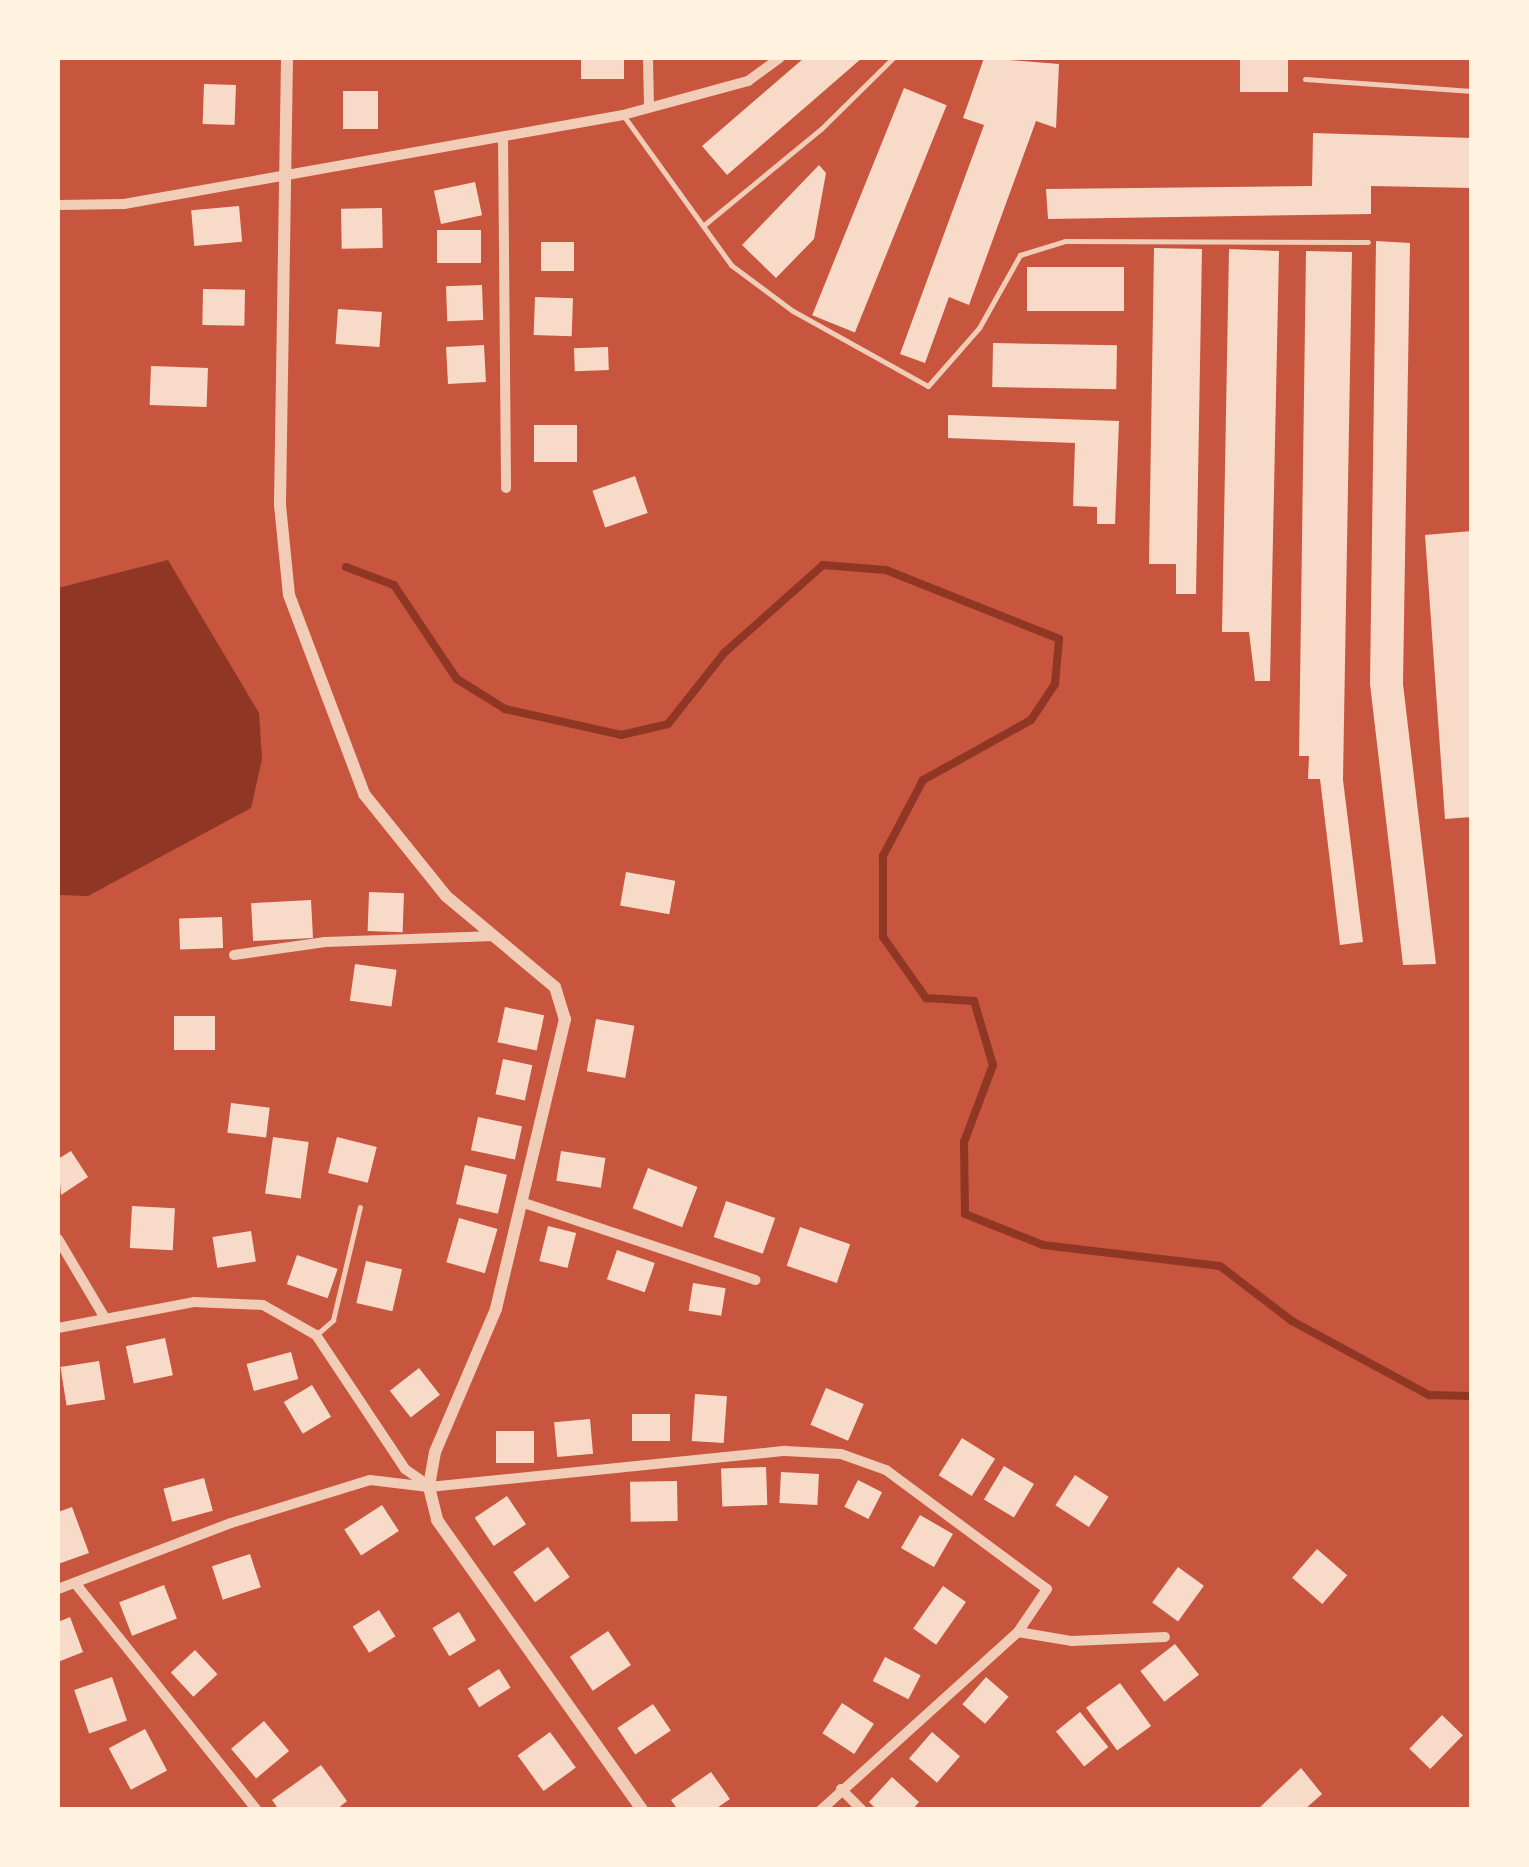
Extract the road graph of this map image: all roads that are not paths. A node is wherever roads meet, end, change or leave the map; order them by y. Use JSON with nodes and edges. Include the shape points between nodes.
{"nodes":[{"id":1,"x":287,"y":58,"type":"edge"},
{"id":2,"x":648,"y":58,"type":"edge"},
{"id":3,"x":780,"y":58,"type":"edge"},
{"id":4,"x":893,"y":58,"type":"edge"},
{"id":5,"x":1305,"y":78,"type":"dead end"},
{"id":6,"x":1472,"y":91,"type":"edge"},
{"id":7,"x":649,"y":107,"type":"junction"},
{"id":8,"x":623,"y":115,"type":"junction"},
{"id":9,"x":504,"y":137,"type":"junction"},
{"id":10,"x":286,"y":175,"type":"junction"},
{"id":11,"x":58,"y":205,"type":"edge"},
{"id":12,"x":704,"y":225,"type":"junction"},
{"id":13,"x":1368,"y":242,"type":"dead end"},
{"id":14,"x":506,"y":488,"type":"dead end"},
{"id":15,"x":501,"y":936,"type":"junction"},
{"id":16,"x":234,"y":955,"type":"dead end"},
{"id":17,"x":524,"y":1203,"type":"junction"},
{"id":18,"x":360,"y":1207,"type":"dead end"},
{"id":19,"x":58,"y":1239,"type":"edge"},
{"id":20,"x":756,"y":1280,"type":"dead end"},
{"id":21,"x":105,"y":1318,"type":"junction"},
{"id":22,"x":58,"y":1328,"type":"edge"},
{"id":23,"x":316,"y":1335,"type":"junction"},
{"id":24,"x":430,"y":1487,"type":"junction"},
{"id":25,"x":76,"y":1583,"type":"junction"},
{"id":26,"x":58,"y":1589,"type":"edge"},
{"id":27,"x":1018,"y":1632,"type":"junction"},
{"id":28,"x":1166,"y":1637,"type":"dead end"},
{"id":29,"x":841,"y":1789,"type":"junction"},
{"id":30,"x":256,"y":1810,"type":"edge"},
{"id":31,"x":642,"y":1810,"type":"edge"},
{"id":32,"x":821,"y":1810,"type":"edge"},
{"id":33,"x":862,"y":1810,"type":"edge"}],
"edges":[{"from":1,"to":10,"type":"street"},
{"from":2,"to":7,"type":"street"},
{"from":3,"to":7,"type":"street","via":[[748,81]]},
{"from":4,"to":12,"type":"lane","via":[[821,129]]},
{"from":5,"to":6,"type":"lane"},
{"from":7,"to":8,"type":"street"},
{"from":8,"to":9,"type":"street"},
{"from":8,"to":12,"type":"lane"},
{"from":9,"to":10,"type":"street"},
{"from":9,"to":14,"type":"street"},
{"from":10,"to":11,"type":"street","via":[[124,204]]},
{"from":10,"to":15,"type":"street","via":[[280,505],[289,595],[364,794],[446,896]]},
{"from":12,"to":13,"type":"lane","via":[[731,265],[793,311],[928,386],[979,328],[1020,255],[1065,241]]},
{"from":15,"to":16,"type":"street","via":[[325,942]]},
{"from":15,"to":17,"type":"street","via":[[554,987],[565,1019]]},
{"from":17,"to":20,"type":"street"},
{"from":17,"to":24,"type":"street","via":[[496,1308],[435,1452]]},
{"from":18,"to":23,"type":"lane","via":[[333,1320]]},
{"from":19,"to":21,"type":"street"},
{"from":21,"to":22,"type":"street"},
{"from":21,"to":23,"type":"street","via":[[194,1302],[262,1305]]},
{"from":23,"to":24,"type":"street","via":[[405,1469]]},
{"from":24,"to":25,"type":"street","via":[[370,1480],[231,1523]]},
{"from":24,"to":27,"type":"street","via":[[786,1451],[841,1454],[886,1470],[1047,1589]]},
{"from":24,"to":31,"type":"street","via":[[437,1520]]},
{"from":25,"to":26,"type":"street"},
{"from":25,"to":30,"type":"street"},
{"from":27,"to":28,"type":"street","via":[[1072,1641]]},
{"from":27,"to":29,"type":"street"},
{"from":29,"to":32,"type":"street"},
{"from":29,"to":33,"type":"street"}]}
